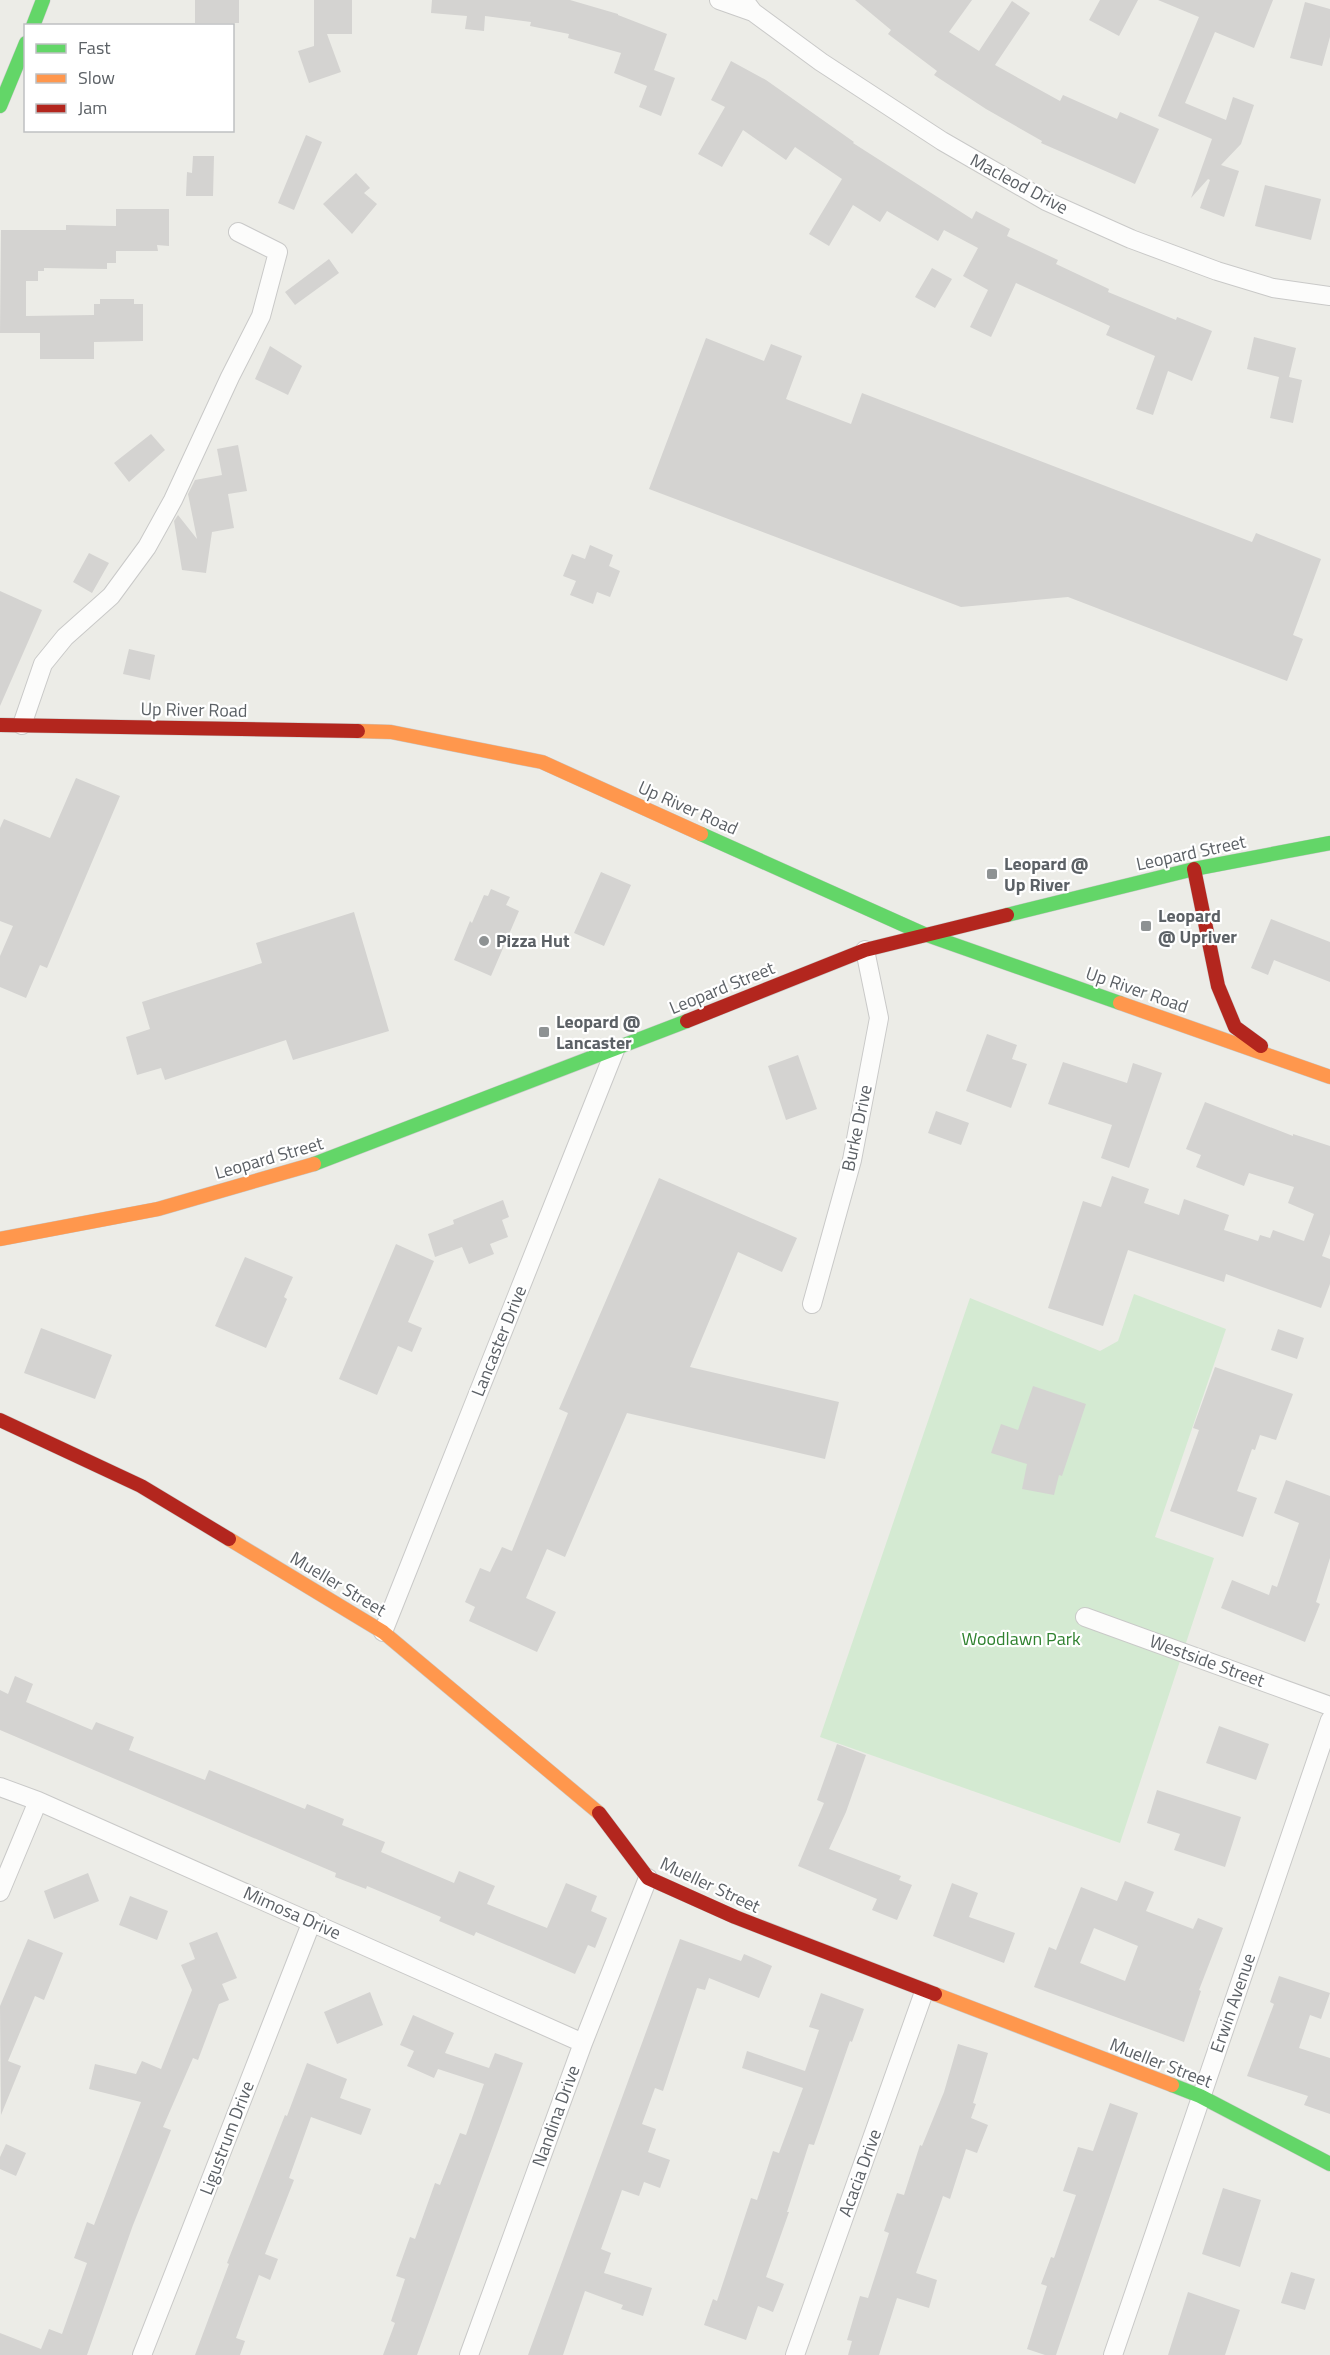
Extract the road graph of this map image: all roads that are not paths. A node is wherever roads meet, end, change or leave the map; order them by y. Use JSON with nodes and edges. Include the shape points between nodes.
{"nodes":[{"id":1,"x":43,"y":0,"type":"edge"},
{"id":2,"x":719,"y":0,"type":"edge"},
{"id":3,"x":748,"y":6,"type":"edge"},
{"id":4,"x":34,"y":24,"type":"edge"},
{"id":5,"x":24,"y":48,"type":"edge"},
{"id":6,"x":0,"y":106,"type":"edge"},
{"id":7,"x":238,"y":232,"type":"dead end"},
{"id":8,"x":1330,"y":296,"type":"edge"},
{"id":9,"x":0,"y":725,"type":"edge"},
{"id":10,"x":22,"y":725,"type":"junction"},
{"id":11,"x":1330,"y":843,"type":"edge"},
{"id":12,"x":1194,"y":869,"type":"junction"},
{"id":13,"x":924,"y":934,"type":"junction"},
{"id":14,"x":865,"y":950,"type":"junction"},
{"id":15,"x":615,"y":1050,"type":"junction"},
{"id":16,"x":1277,"y":1058,"type":"junction"},
{"id":17,"x":1330,"y":1077,"type":"edge"},
{"id":18,"x":0,"y":1239,"type":"edge"},
{"id":19,"x":812,"y":1304,"type":"dead end"},
{"id":20,"x":0,"y":1420,"type":"edge"},
{"id":21,"x":1085,"y":1617,"type":"dead end"},
{"id":22,"x":383,"y":1632,"type":"junction"},
{"id":23,"x":1330,"y":1706,"type":"edge"},
{"id":24,"x":1330,"y":1720,"type":"edge"},
{"id":25,"x":0,"y":1787,"type":"edge"},
{"id":26,"x":38,"y":1801,"type":"junction"},
{"id":27,"x":648,"y":1878,"type":"junction"},
{"id":28,"x":0,"y":1892,"type":"edge"},
{"id":29,"x":312,"y":1921,"type":"junction"},
{"id":30,"x":924,"y":1992,"type":"junction"},
{"id":31,"x":583,"y":2043,"type":"junction"},
{"id":32,"x":1200,"y":2096,"type":"junction"},
{"id":33,"x":1330,"y":2164,"type":"edge"},
{"id":34,"x":142,"y":2355,"type":"edge"},
{"id":35,"x":469,"y":2355,"type":"edge"},
{"id":36,"x":795,"y":2355,"type":"edge"},
{"id":37,"x":1113,"y":2355,"type":"edge"}],
"edges":[{"from":1,"to":4,"type":"street"},
{"from":2,"to":3,"type":"street","name":"Macleod Drive"},
{"from":3,"to":8,"type":"street","name":"Macleod Drive","via":[[821,62],[942,141],[1046,201],[1217,271],[1273,288]]},
{"from":5,"to":6,"type":"street"},
{"from":7,"to":10,"type":"street","via":[[278,252],[261,316],[147,547],[111,596],[64,637],[43,664]]},
{"from":9,"to":10,"type":"street","name":"Up River Road"},
{"from":10,"to":13,"type":"street","name":"Up River Road","via":[[391,732],[542,762]]},
{"from":11,"to":12,"type":"street","name":"Leopard Street"},
{"from":12,"to":13,"type":"street","name":"Leopard Street"},
{"from":12,"to":16,"type":"street","via":[[1218,986],[1235,1027]]},
{"from":13,"to":14,"type":"street","name":"Leopard Street"},
{"from":13,"to":16,"type":"street","name":"Up River Road"},
{"from":14,"to":15,"type":"street","name":"Leopard Street"},
{"from":14,"to":19,"type":"street","name":"Burke Drive","via":[[879,1018],[852,1160]]},
{"from":15,"to":18,"type":"street","name":"Leopard Street","via":[[332,1159],[159,1209]]},
{"from":15,"to":22,"type":"street","name":"Lancaster Drive"},
{"from":16,"to":17,"type":"street","name":"Up River Road"},
{"from":20,"to":22,"type":"street","name":"Mueller Street","via":[[141,1486]]},
{"from":21,"to":23,"type":"street","name":"Westside Street"},
{"from":22,"to":27,"type":"street","name":"Mueller Street","via":[[598,1812]]},
{"from":24,"to":32,"type":"street","name":"Erwin Avenue"},
{"from":25,"to":26,"type":"street","name":"Mimosa Drive"},
{"from":26,"to":28,"type":"street"},
{"from":26,"to":29,"type":"street","name":"Mimosa Drive"},
{"from":27,"to":30,"type":"street","name":"Mueller Street"},
{"from":27,"to":31,"type":"street","name":"Nandina Drive"},
{"from":29,"to":31,"type":"street","name":"Mimosa Drive"},
{"from":29,"to":34,"type":"street","name":"Ligustrum Drive"},
{"from":30,"to":32,"type":"street","name":"Mueller Street"},
{"from":30,"to":36,"type":"street","name":"Acacia Drive"},
{"from":31,"to":35,"type":"street","name":"Nandina Drive"},
{"from":32,"to":33,"type":"street","name":"Mueller Street"},
{"from":32,"to":37,"type":"street","name":"Erwin Avenue"}]}
